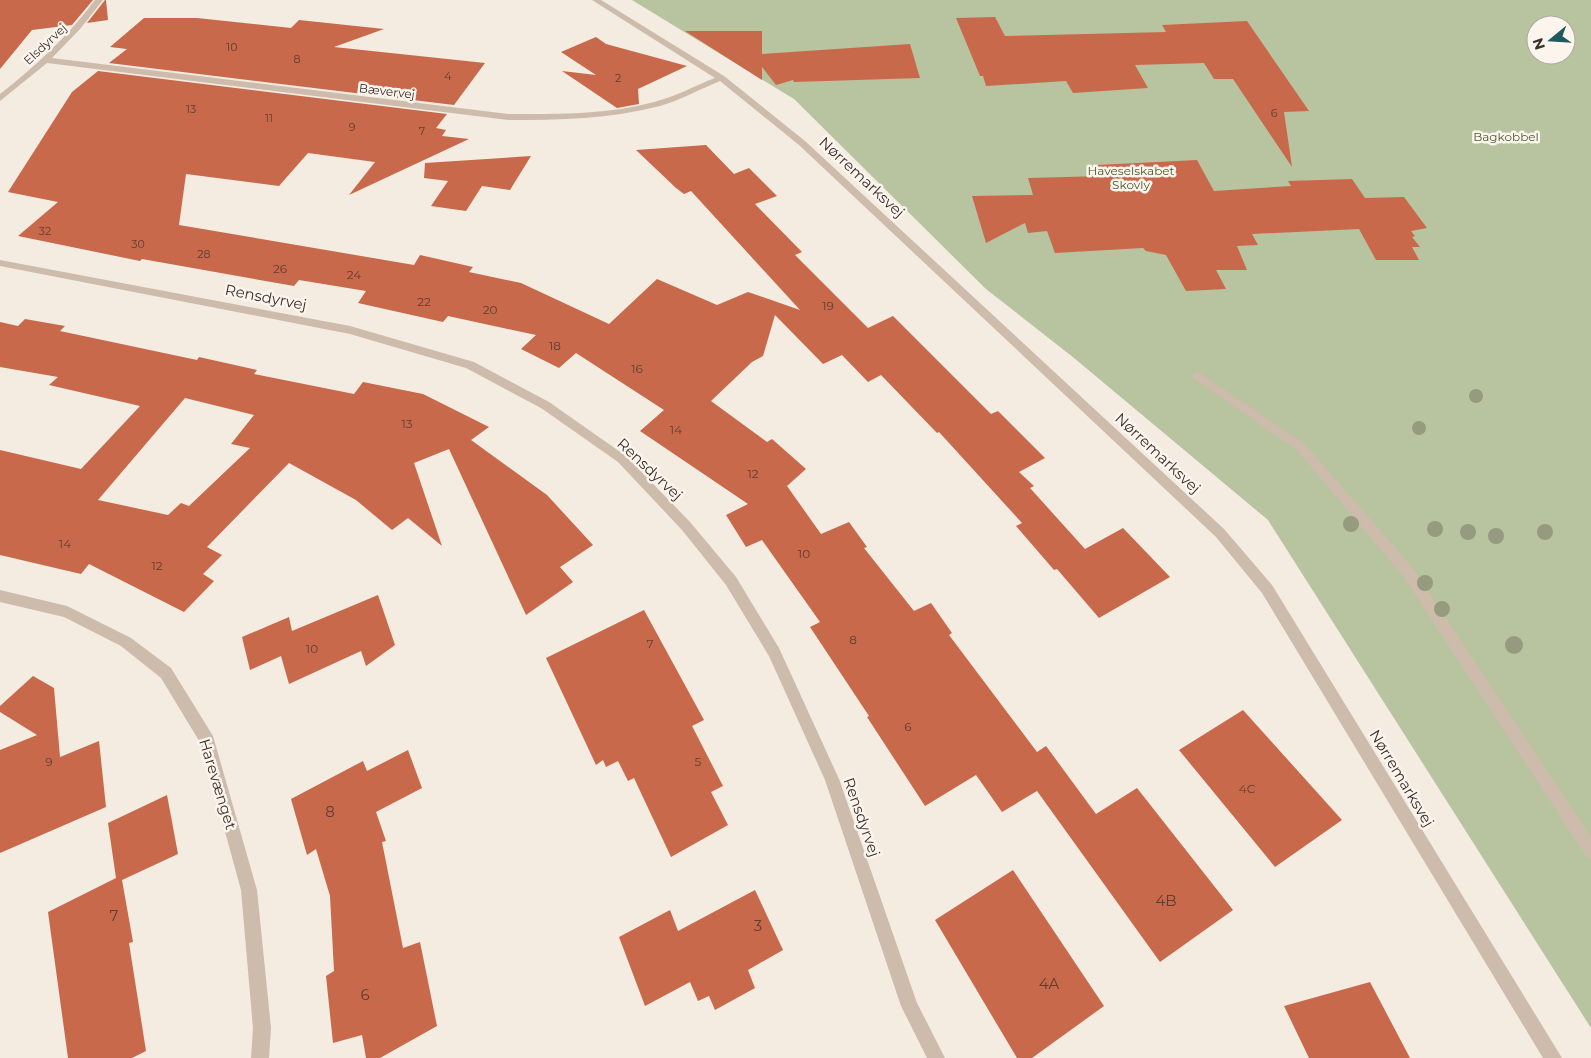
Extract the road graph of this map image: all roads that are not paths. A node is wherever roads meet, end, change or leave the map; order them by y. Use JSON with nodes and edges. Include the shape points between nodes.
{"nodes":[{"id":1,"x":99,"y":0,"type":"edge"},
{"id":2,"x":596,"y":0,"type":"edge"},
{"id":3,"x":46,"y":60,"type":"junction"},
{"id":4,"x":721,"y":78,"type":"junction"},
{"id":5,"x":0,"y":98,"type":"edge"},
{"id":6,"x":0,"y":263,"type":"edge"},
{"id":7,"x":1198,"y":376,"type":"dead end"},
{"id":8,"x":0,"y":596,"type":"edge"},
{"id":9,"x":1591,"y":851,"type":"edge"},
{"id":10,"x":260,"y":1058,"type":"edge"},
{"id":11,"x":936,"y":1058,"type":"edge"},
{"id":12,"x":1553,"y":1058,"type":"edge"}],
"edges":[{"from":1,"to":3,"type":"street","name":"Elsdyrvej"},
{"from":2,"to":4,"type":"street","name":"Nørremarksvej"},
{"from":3,"to":4,"type":"street","name":"Bævervej","via":[[508,117],[574,117],[618,112],[658,104]]},
{"from":3,"to":5,"type":"street","name":"Elsdyrvej"},
{"from":4,"to":12,"type":"street","name":"Nørremarksvej","via":[[802,143],[1220,533],[1267,589]]},
{"from":6,"to":11,"type":"street","name":"Rensdyrvej","via":[[350,330],[470,365],[545,406],[622,460],[686,526],[731,581],[774,652],[832,779],[910,1006]]},
{"from":7,"to":9,"type":"street","via":[[1300,446],[1408,572]]},
{"from":8,"to":10,"type":"street","name":"Harevænget","via":[[67,612],[126,642],[166,673],[208,741],[249,890],[262,1028]]}]}
